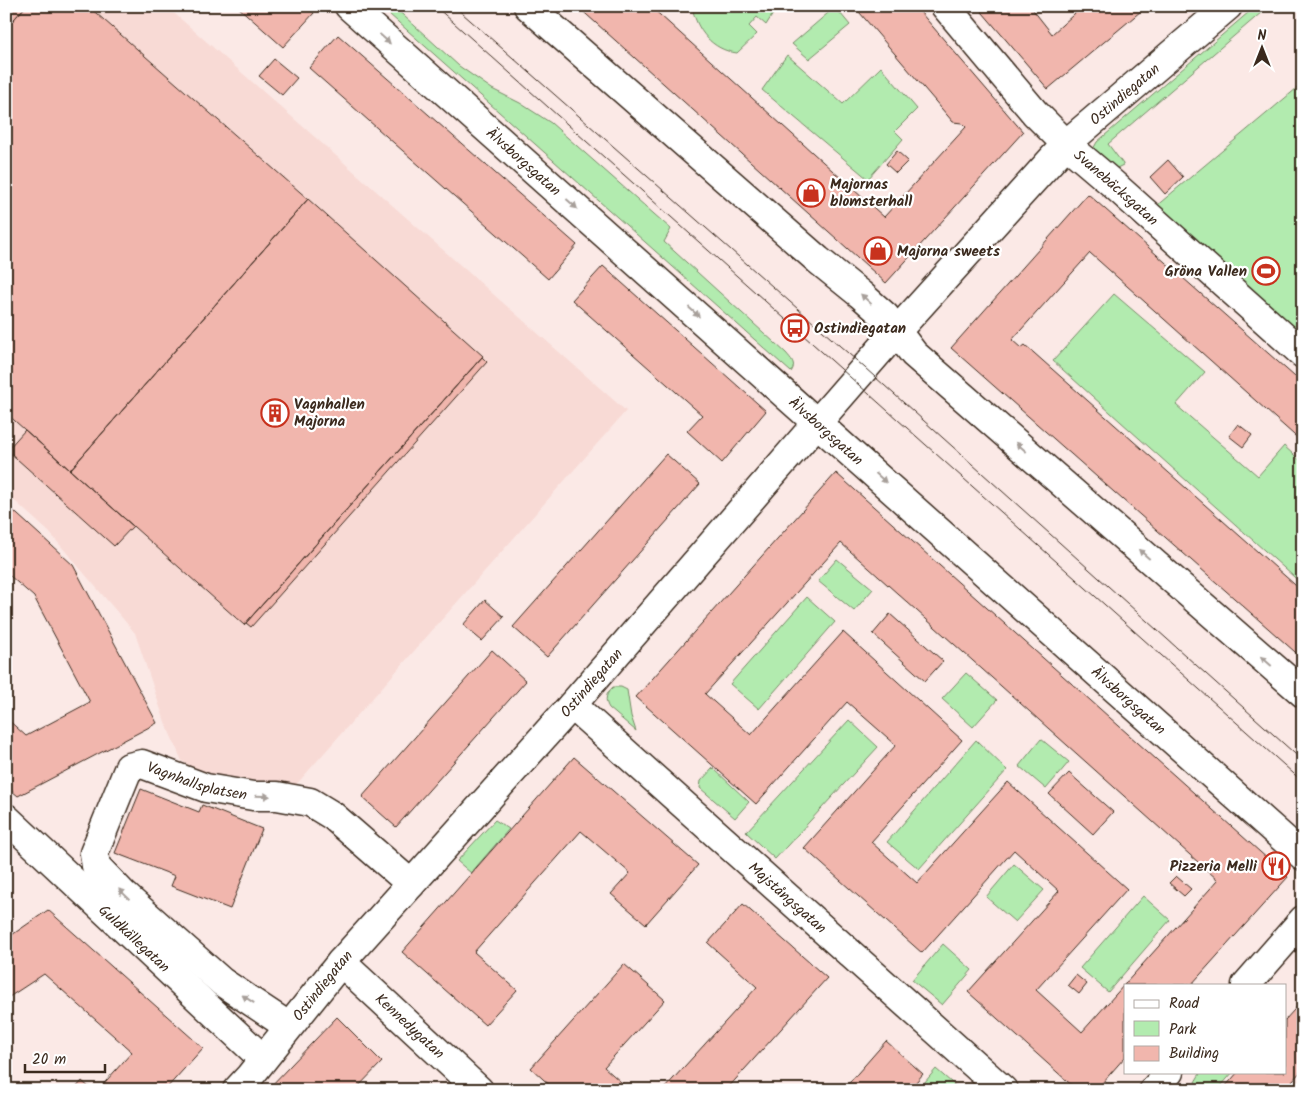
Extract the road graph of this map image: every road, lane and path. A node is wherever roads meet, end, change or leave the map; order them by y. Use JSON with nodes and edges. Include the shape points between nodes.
{"nodes":[{"id":1,"x":349,"y":6,"type":"edge"},
{"id":2,"x":944,"y":6,"type":"edge"},
{"id":3,"x":1228,"y":6,"type":"edge"},
{"id":4,"x":534,"y":8,"type":"edge"},
{"id":5,"x":1066,"y":144,"type":"junction"},
{"id":6,"x":896,"y":332,"type":"junction"},
{"id":7,"x":1303,"y":354,"type":"edge"},
{"id":8,"x":818,"y":422,"type":"junction"},
{"id":9,"x":1303,"y":693,"type":"edge"},
{"id":10,"x":572,"y":705,"type":"junction"},
{"id":11,"x":6,"y":818,"type":"edge"},
{"id":12,"x":1303,"y":856,"type":"edge"},
{"id":13,"x":411,"y":884,"type":"junction"},
{"id":14,"x":1303,"y":920,"type":"edge"},
{"id":15,"x":341,"y":962,"type":"junction"},
{"id":16,"x":1247,"y":984,"type":"edge"},
{"id":17,"x":288,"y":1026,"type":"junction"},
{"id":18,"x":263,"y":1059,"type":"junction"},
{"id":19,"x":237,"y":1090,"type":"edge"},
{"id":20,"x":479,"y":1090,"type":"edge"},
{"id":21,"x":1004,"y":1090,"type":"edge"}],
"edges":[{"from":1,"to":8,"type":"street","name":"Älvsborgsgatan","one_way":true},
{"from":2,"to":5,"type":"street","name":"Svanebäcksgatan","via":[[1035,113]]},
{"from":3,"to":5,"type":"street","name":"Ostindiegatan"},
{"from":6,"to":4,"type":"street","one_way":true,"via":[[885,316]]},
{"from":5,"to":6,"type":"street","name":"Ostindiegatan"},
{"from":5,"to":7,"type":"street","name":"Svanebäcksgatan"},
{"from":6,"to":8,"type":"street","name":"Ostindiegatan"},
{"from":9,"to":6,"type":"street","one_way":true,"via":[[914,354]]},
{"from":8,"to":10,"type":"street","name":"Ostindiegatan"},
{"from":8,"to":12,"type":"street","name":"Älvsborgsgatan","one_way":true},
{"from":10,"to":13,"type":"street","name":"Ostindiegatan"},
{"from":10,"to":21,"type":"street","name":"Majstångsgatan"},
{"from":11,"to":18,"type":"street","name":"Guldkällegatan"},
{"from":13,"to":15,"type":"street","name":"Ostindiegatan"},
{"from":17,"to":13,"type":"street","name":"Vagnhallsplatsen","one_way":true,"via":[[222,982],[96,866],[94,853],[129,767],[142,764],[206,788],[310,802],[334,816]]},
{"from":14,"to":16,"type":"street"},
{"from":15,"to":17,"type":"street","name":"Ostindiegatan"},
{"from":15,"to":20,"type":"street","name":"Kennedygatan"},
{"from":17,"to":18,"type":"street","name":"Ostindiegatan"},
{"from":18,"to":19,"type":"street","name":"Ostindiegatan"}]}
